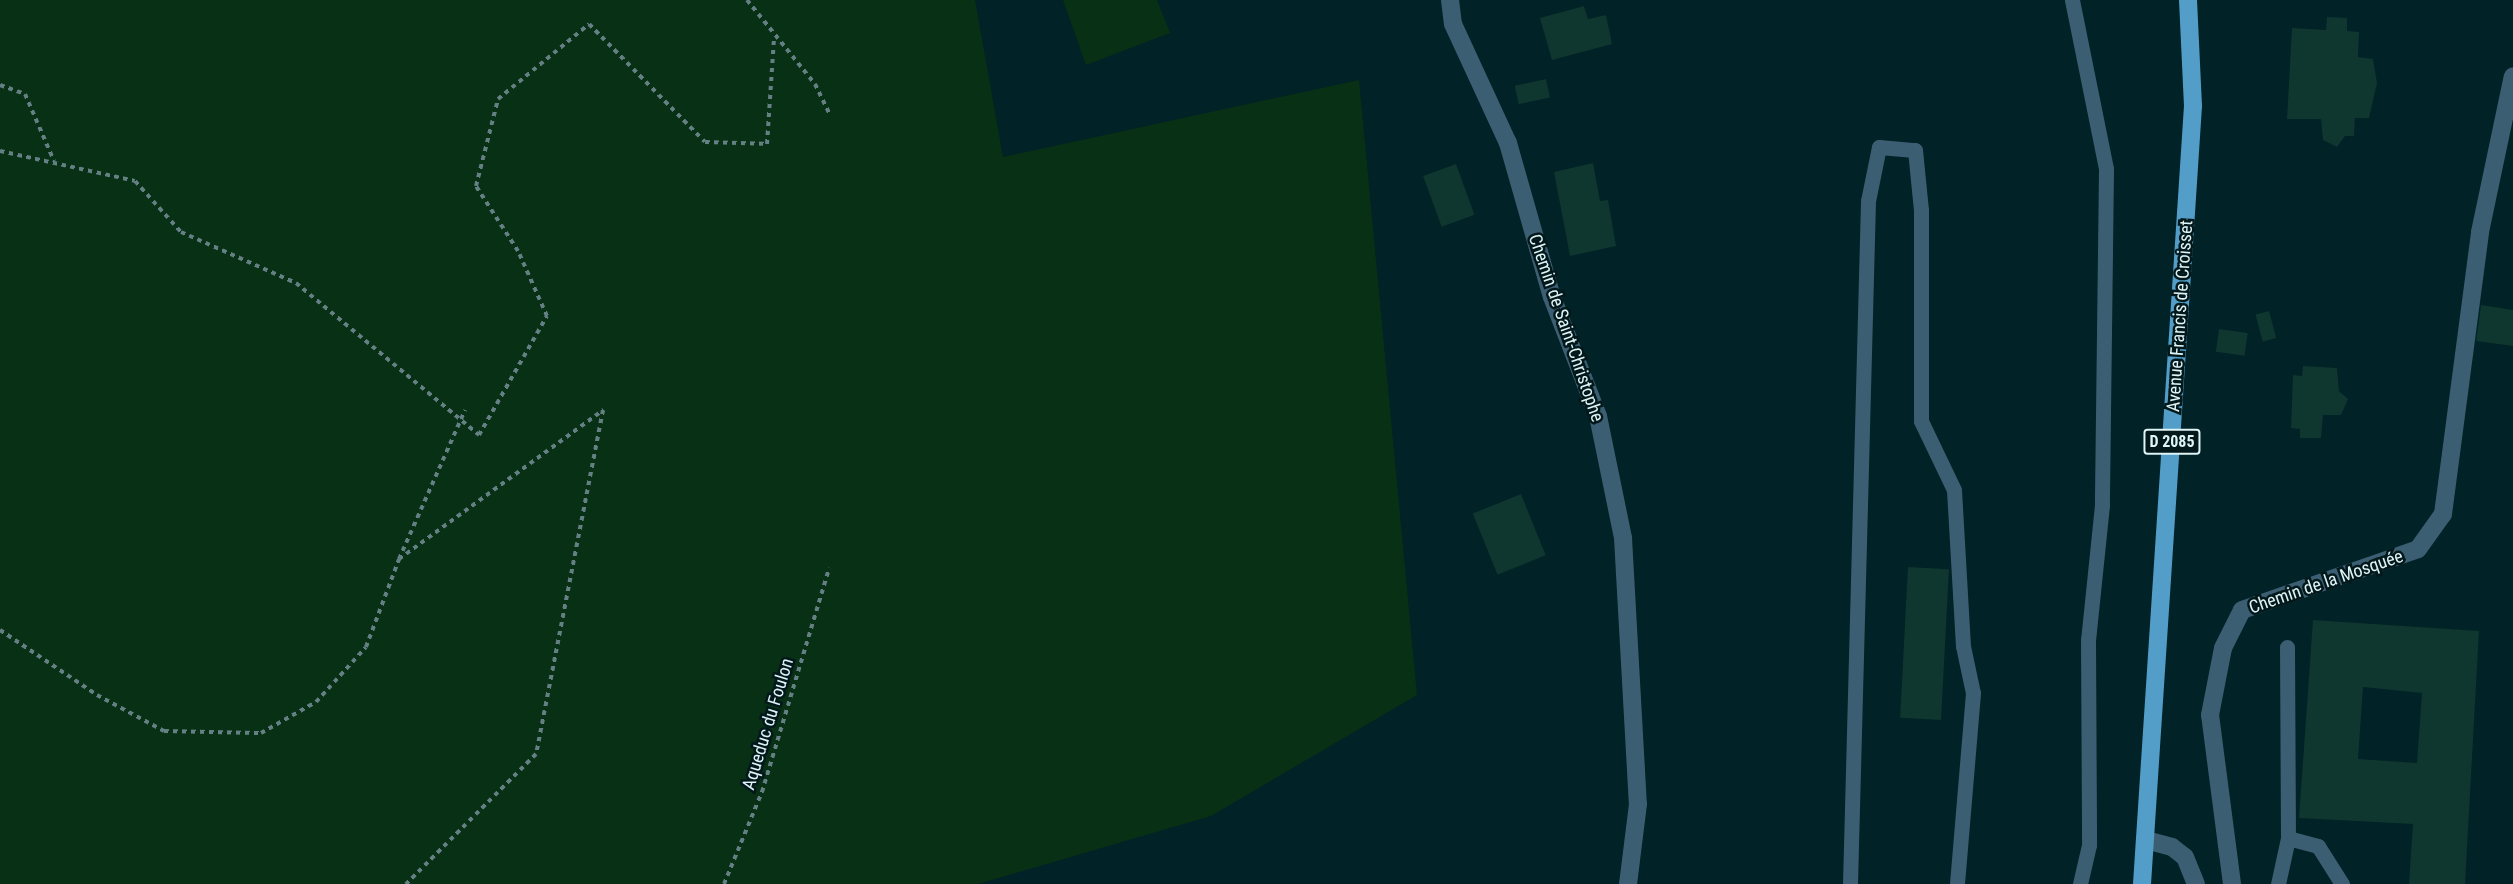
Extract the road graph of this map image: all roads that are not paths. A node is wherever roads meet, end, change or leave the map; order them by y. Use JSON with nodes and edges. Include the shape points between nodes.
{"nodes":[{"id":1,"x":1450,"y":0,"type":"edge"},
{"id":2,"x":2072,"y":0,"type":"edge"},
{"id":3,"x":2188,"y":0,"type":"edge"},
{"id":4,"x":2513,"y":76,"type":"edge"},
{"id":5,"x":2287,"y":647,"type":"dead end"},
{"id":6,"x":2288,"y":838,"type":"junction"},
{"id":7,"x":2146,"y":840,"type":"junction"},
{"id":8,"x":1628,"y":884,"type":"edge"},
{"id":9,"x":1850,"y":884,"type":"edge"},
{"id":10,"x":1957,"y":884,"type":"edge"},
{"id":11,"x":2080,"y":884,"type":"edge"},
{"id":12,"x":2142,"y":884,"type":"edge"},
{"id":13,"x":2196,"y":884,"type":"edge"},
{"id":14,"x":2232,"y":884,"type":"edge"},
{"id":15,"x":2278,"y":884,"type":"edge"},
{"id":16,"x":2342,"y":884,"type":"edge"}],
"edges":[{"from":1,"to":8,"type":"street","name":"Chemin de Saint-Christophe","via":[[1453,24],[1508,143],[1552,297],[1599,416],[1623,538],[1638,804]]},
{"from":2,"to":11,"type":"lane","via":[[2106,169],[2102,505],[2088,640],[2089,845]]},
{"from":3,"to":7,"type":"main road","name":"Avenue Francis de Croisset","number":"D 2085","via":[[2193,105]]},
{"from":4,"to":14,"type":"street","name":"Chemin de la Mosquée","via":[[2480,232],[2443,514],[2418,549],[2242,610],[2223,648],[2210,715]]},
{"from":5,"to":6,"type":"lane"},
{"from":6,"to":15,"type":"lane"},
{"from":6,"to":16,"type":"lane","via":[[2318,846]]},
{"from":7,"to":12,"type":"main road","name":"Avenue Francis de Croisset","number":"D 2085"},
{"from":7,"to":13,"type":"street","via":[[2172,847],[2185,857]]},
{"from":9,"to":10,"type":"lane","via":[[1868,201],[1879,147],[1915,150],[1921,210],[1921,421],[1954,490],[1963,646],[1973,693]]}]}
